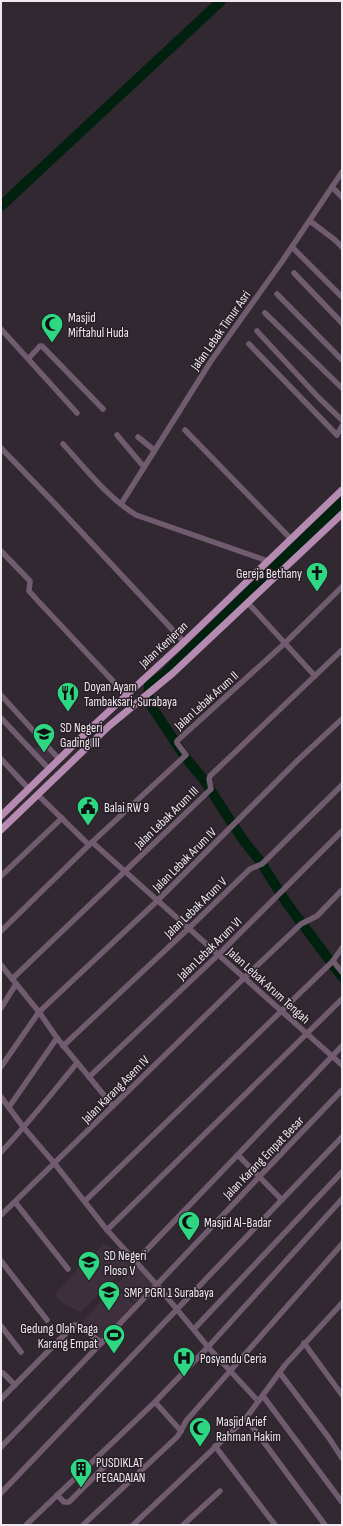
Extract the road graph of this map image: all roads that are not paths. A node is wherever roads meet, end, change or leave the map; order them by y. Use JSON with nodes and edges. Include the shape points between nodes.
{"nodes":[{"id":1,"x":342,"y":172,"type":"edge"},
{"id":2,"x":332,"y":187,"type":"junction"},
{"id":3,"x":342,"y":197,"type":"edge"},
{"id":4,"x":310,"y":221,"type":"junction"},
{"id":5,"x":292,"y":247,"type":"junction"},
{"id":6,"x":342,"y":248,"type":"edge"},
{"id":7,"x":294,"y":274,"type":"dead end"},
{"id":8,"x":277,"y":294,"type":"dead end"},
{"id":9,"x":342,"y":297,"type":"edge"},
{"id":10,"x":265,"y":313,"type":"dead end"},
{"id":11,"x":342,"y":323,"type":"edge"},
{"id":12,"x":1,"y":329,"type":"edge"},
{"id":13,"x":257,"y":331,"type":"dead end"},
{"id":14,"x":249,"y":344,"type":"dead end"},
{"id":15,"x":28,"y":358,"type":"junction"},
{"id":16,"x":342,"y":360,"type":"edge"},
{"id":17,"x":342,"y":388,"type":"edge"},
{"id":18,"x":103,"y":409,"type":"dead end"},
{"id":19,"x":77,"y":413,"type":"dead end"},
{"id":20,"x":342,"y":420,"type":"edge"},
{"id":21,"x":342,"y":426,"type":"edge"},
{"id":22,"x":185,"y":430,"type":"dead end"},
{"id":23,"x":117,"y":436,"type":"dead end"},
{"id":24,"x":138,"y":437,"type":"dead end"},
{"id":25,"x":63,"y":444,"type":"dead end"},
{"id":26,"x":1,"y":448,"type":"edge"},
{"id":27,"x":154,"y":450,"type":"junction"},
{"id":28,"x":144,"y":467,"type":"junction"},
{"id":29,"x":342,"y":490,"type":"edge"},
{"id":30,"x":121,"y":504,"type":"junction"},
{"id":31,"x":342,"y":514,"type":"edge"},
{"id":32,"x":291,"y":539,"type":"junction"},
{"id":33,"x":1,"y":551,"type":"edge"},
{"id":34,"x":268,"y":561,"type":"junction"},
{"id":35,"x":342,"y":587,"type":"edge"},
{"id":36,"x":248,"y":603,"type":"junction"},
{"id":37,"x":184,"y":642,"type":"junction"},
{"id":38,"x":286,"y":643,"type":"junction"},
{"id":39,"x":342,"y":650,"type":"edge"},
{"id":40,"x":315,"y":676,"type":"junction"},
{"id":41,"x":1,"y":695,"type":"edge"},
{"id":42,"x":126,"y":695,"type":"junction"},
{"id":43,"x":1,"y":718,"type":"edge"},
{"id":44,"x":342,"y":719,"type":"edge"},
{"id":45,"x":1,"y":759,"type":"edge"},
{"id":46,"x":59,"y":759,"type":"junction"},
{"id":47,"x":49,"y":769,"type":"junction"},
{"id":48,"x":342,"y":785,"type":"edge"},
{"id":49,"x":29,"y":789,"type":"junction"},
{"id":50,"x":38,"y":795,"type":"junction"},
{"id":51,"x":7,"y":810,"type":"junction"},
{"id":52,"x":1,"y":816,"type":"edge"},
{"id":53,"x":14,"y":817,"type":"junction"},
{"id":54,"x":62,"y":818,"type":"junction"},
{"id":55,"x":2,"y":826,"type":"edge"},
{"id":56,"x":342,"y":831,"type":"edge"},
{"id":57,"x":91,"y":843,"type":"junction"},
{"id":58,"x":125,"y":872,"type":"junction"},
{"id":59,"x":1,"y":876,"type":"edge"},
{"id":60,"x":342,"y":890,"type":"edge"},
{"id":61,"x":158,"y":900,"type":"junction"},
{"id":62,"x":189,"y":928,"type":"junction"},
{"id":63,"x":1,"y":931,"type":"edge"},
{"id":64,"x":342,"y":948,"type":"edge"},
{"id":65,"x":219,"y":954,"type":"junction"},
{"id":66,"x":332,"y":963,"type":"junction"},
{"id":67,"x":1,"y":965,"type":"edge"},
{"id":68,"x":342,"y":972,"type":"edge"},
{"id":69,"x":244,"y":978,"type":"junction"},
{"id":70,"x":14,"y":982,"type":"junction"},
{"id":71,"x":342,"y":999,"type":"edge"},
{"id":72,"x":1,"y":1008,"type":"edge"},
{"id":73,"x":282,"y":1011,"type":"junction"},
{"id":74,"x":38,"y":1012,"type":"junction"},
{"id":75,"x":307,"y":1035,"type":"junction"},
{"id":76,"x":57,"y":1038,"type":"junction"},
{"id":77,"x":63,"y":1046,"type":"junction"},
{"id":78,"x":342,"y":1046,"type":"edge"},
{"id":79,"x":332,"y":1056,"type":"junction"},
{"id":80,"x":77,"y":1063,"type":"junction"},
{"id":81,"x":342,"y":1065,"type":"edge"},
{"id":82,"x":1,"y":1067,"type":"edge"},
{"id":83,"x":89,"y":1077,"type":"junction"},
{"id":84,"x":342,"y":1090,"type":"edge"},
{"id":85,"x":1,"y":1097,"type":"edge"},
{"id":86,"x":113,"y":1106,"type":"junction"},
{"id":87,"x":9,"y":1107,"type":"junction"},
{"id":88,"x":24,"y":1128,"type":"junction"},
{"id":89,"x":342,"y":1137,"type":"edge"},
{"id":90,"x":1,"y":1152,"type":"edge"},
{"id":91,"x":238,"y":1156,"type":"junction"},
{"id":92,"x":55,"y":1164,"type":"junction"},
{"id":93,"x":342,"y":1172,"type":"edge"},
{"id":94,"x":259,"y":1177,"type":"junction"},
{"id":95,"x":342,"y":1199,"type":"edge"},
{"id":96,"x":282,"y":1200,"type":"junction"},
{"id":97,"x":85,"y":1201,"type":"junction"},
{"id":98,"x":15,"y":1202,"type":"junction"},
{"id":99,"x":1,"y":1215,"type":"edge"},
{"id":100,"x":107,"y":1230,"type":"junction"},
{"id":101,"x":342,"y":1244,"type":"edge"},
{"id":102,"x":1,"y":1261,"type":"edge"},
{"id":103,"x":136,"y":1261,"type":"junction"},
{"id":104,"x":68,"y":1269,"type":"dead end"},
{"id":105,"x":156,"y":1284,"type":"junction"},
{"id":106,"x":341,"y":1307,"type":"edge"},
{"id":107,"x":177,"y":1310,"type":"junction"},
{"id":108,"x":47,"y":1320,"type":"dead end"},
{"id":109,"x":1,"y":1326,"type":"edge"},
{"id":110,"x":194,"y":1329,"type":"junction"},
{"id":111,"x":304,"y":1343,"type":"junction"},
{"id":112,"x":102,"y":1344,"type":"junction"},
{"id":113,"x":208,"y":1347,"type":"junction"},
{"id":114,"x":21,"y":1352,"type":"dead end"},
{"id":115,"x":230,"y":1371,"type":"junction"},
{"id":116,"x":280,"y":1372,"type":"junction"},
{"id":117,"x":3,"y":1373,"type":"dead end"},
{"id":118,"x":15,"y":1385,"type":"junction"},
{"id":119,"x":342,"y":1395,"type":"edge"},
{"id":120,"x":263,"y":1396,"type":"junction"},
{"id":121,"x":1,"y":1399,"type":"edge"},
{"id":122,"x":258,"y":1401,"type":"junction"},
{"id":123,"x":155,"y":1402,"type":"junction"},
{"id":124,"x":246,"y":1418,"type":"junction"},
{"id":125,"x":182,"y":1431,"type":"junction"},
{"id":126,"x":214,"y":1446,"type":"junction"},
{"id":127,"x":1,"y":1447,"type":"edge"},
{"id":128,"x":342,"y":1458,"type":"edge"},
{"id":129,"x":110,"y":1460,"type":"dead end"},
{"id":130,"x":220,"y":1492,"type":"dead end"},
{"id":131,"x":1,"y":1493,"type":"edge"},
{"id":132,"x":57,"y":1496,"type":"junction"},
{"id":133,"x":342,"y":1502,"type":"edge"},
{"id":134,"x":26,"y":1525,"type":"edge"},
{"id":135,"x":83,"y":1525,"type":"edge"},
{"id":136,"x":133,"y":1525,"type":"edge"},
{"id":137,"x":183,"y":1525,"type":"edge"},
{"id":138,"x":275,"y":1525,"type":"edge"},
{"id":139,"x":325,"y":1525,"type":"edge"}],
"edges":[{"from":1,"to":2,"type":"street","name":"Jalan Lebak Timur Asri"},
{"from":2,"to":3,"type":"street"},
{"from":2,"to":4,"type":"street","name":"Jalan Lebak Timur Asri"},
{"from":4,"to":5,"type":"street","name":"Jalan Lebak Timur Asri"},
{"from":4,"to":6,"type":"street"},
{"from":5,"to":9,"type":"street"},
{"from":5,"to":27,"type":"street","name":"Jalan Lebak Timur Asri","via":[[211,361]]},
{"from":7,"to":11,"type":"street"},
{"from":8,"to":16,"type":"street"},
{"from":10,"to":17,"type":"street"},
{"from":12,"to":15,"type":"street"},
{"from":13,"to":20,"type":"street"},
{"from":14,"to":21,"type":"street","via":[[337,435]]},
{"from":15,"to":18,"type":"street","via":[[42,346]]},
{"from":15,"to":19,"type":"street"},
{"from":22,"to":32,"type":"street"},
{"from":23,"to":28,"type":"street"},
{"from":24,"to":27,"type":"street"},
{"from":25,"to":30,"type":"street"},
{"from":26,"to":37,"type":"street"},
{"from":27,"to":28,"type":"street","name":"Jalan Lebak Timur Asri"},
{"from":28,"to":30,"type":"street","name":"Jalan Lebak Timur Asri"},
{"from":29,"to":32,"type":"main road","name":"Jalan Kenjeran"},
{"from":30,"to":34,"type":"street","via":[[138,516]]},
{"from":31,"to":36,"type":"main road"},
{"from":32,"to":34,"type":"main road","name":"Jalan Kenjeran"},
{"from":33,"to":42,"type":"street","via":[[30,581],[31,593]]},
{"from":34,"to":37,"type":"main road","name":"Jalan Kenjeran"},
{"from":35,"to":38,"type":"street","name":"Jalan Lebak Arum II"},
{"from":36,"to":38,"type":"street"},
{"from":36,"to":50,"type":"main road","via":[[173,673],[108,726]]},
{"from":37,"to":42,"type":"main road","name":"Jalan Kenjeran"},
{"from":38,"to":40,"type":"street"},
{"from":38,"to":57,"type":"street","name":"Jalan Lebak Arum II","via":[[177,741],[185,755]]},
{"from":39,"to":40,"type":"street","name":"Jalan Lebak Arum III"},
{"from":40,"to":58,"type":"street","name":"Jalan Lebak Arum III","via":[[210,776],[210,790]]},
{"from":41,"to":46,"type":"street"},
{"from":42,"to":46,"type":"main road","name":"Jalan Kenjeran"},
{"from":43,"to":47,"type":"street"},
{"from":44,"to":61,"type":"street","name":"Jalan Lebak Arum IV"},
{"from":45,"to":49,"type":"street"},
{"from":46,"to":47,"type":"main road","name":"Jalan Kenjeran"},
{"from":47,"to":49,"type":"main road","name":"Jalan Kenjeran"},
{"from":48,"to":62,"type":"street","name":"Jalan Lebak Arum V","via":[[261,864],[250,869]]},
{"from":49,"to":51,"type":"main road","name":"Jalan Kenjeran"},
{"from":50,"to":53,"type":"main road"},
{"from":50,"to":54,"type":"street","name":"Jalan Lebak Arum Tengah"},
{"from":51,"to":52,"type":"main road","name":"Jalan Kenjeran"},
{"from":51,"to":53,"type":"main road"},
{"from":53,"to":55,"type":"main road"},
{"from":54,"to":57,"type":"street","name":"Jalan Lebak Arum Tengah"},
{"from":54,"to":59,"type":"street"},
{"from":56,"to":65,"type":"street","name":"Jalan Lebak Arum VI"},
{"from":57,"to":58,"type":"street","name":"Jalan Lebak Arum Tengah"},
{"from":57,"to":63,"type":"street","name":"Jalan Lebak Arum II"},
{"from":58,"to":61,"type":"street","name":"Jalan Lebak Arum Tengah"},
{"from":58,"to":70,"type":"street","name":"Jalan Lebak Arum III"},
{"from":60,"to":69,"type":"street","via":[[317,916],[303,923]]},
{"from":61,"to":62,"type":"street","name":"Jalan Lebak Arum Tengah"},
{"from":61,"to":74,"type":"street","name":"Jalan Lebak Arum IV"},
{"from":62,"to":65,"type":"street","name":"Jalan Lebak Arum Tengah"},
{"from":62,"to":77,"type":"street","name":"Jalan Lebak Arum V"},
{"from":64,"to":66,"type":"street"},
{"from":65,"to":69,"type":"street","name":"Jalan Lebak Arum Tengah"},
{"from":65,"to":83,"type":"street","name":"Jalan Lebak Arum VI"},
{"from":66,"to":68,"type":"street"},
{"from":66,"to":73,"type":"street"},
{"from":67,"to":70,"type":"street"},
{"from":69,"to":73,"type":"street","name":"Jalan Lebak Arum Tengah"},
{"from":69,"to":86,"type":"street","name":"Jalan Karang Asem IV"},
{"from":70,"to":72,"type":"street","name":"Jalan Lebak Arum III"},
{"from":70,"to":74,"type":"street"},
{"from":71,"to":75,"type":"street"},
{"from":73,"to":75,"type":"street","name":"Jalan Lebak Arum Tengah"},
{"from":73,"to":97,"type":"street"},
{"from":74,"to":76,"type":"street"},
{"from":74,"to":82,"type":"street","name":"Jalan Lebak Arum IV"},
{"from":75,"to":79,"type":"street","name":"Jalan Lebak Arum Tengah"},
{"from":75,"to":100,"type":"street"},
{"from":76,"to":77,"type":"street"},
{"from":76,"to":87,"type":"street"},
{"from":77,"to":80,"type":"street"},
{"from":78,"to":79,"type":"street"},
{"from":79,"to":81,"type":"street","name":"Jalan Lebak Arum Tengah"},
{"from":79,"to":91,"type":"street"},
{"from":80,"to":83,"type":"street"},
{"from":80,"to":88,"type":"street"},
{"from":83,"to":86,"type":"street"},
{"from":84,"to":94,"type":"street","name":"Jalan Karang Empat Besar"},
{"from":85,"to":87,"type":"street"},
{"from":86,"to":92,"type":"street","name":"Jalan Karang Asem IV"},
{"from":87,"to":88,"type":"street"},
{"from":88,"to":90,"type":"street"},
{"from":88,"to":92,"type":"street"},
{"from":89,"to":96,"type":"street"},
{"from":91,"to":94,"type":"street"},
{"from":91,"to":103,"type":"street"},
{"from":92,"to":97,"type":"street"},
{"from":92,"to":98,"type":"street","name":"Jalan Karang Asem IV"},
{"from":93,"to":110,"type":"street"},
{"from":94,"to":96,"type":"street"},
{"from":94,"to":105,"type":"street","name":"Jalan Karang Empat Besar"},
{"from":95,"to":113,"type":"street"},
{"from":96,"to":107,"type":"street"},
{"from":97,"to":100,"type":"street"},
{"from":98,"to":99,"type":"street","name":"Jalan Karang Asem IV"},
{"from":98,"to":104,"type":"street"},
{"from":100,"to":103,"type":"street"},
{"from":101,"to":115,"type":"street"},
{"from":102,"to":108,"type":"street"},
{"from":103,"to":105,"type":"street"},
{"from":105,"to":107,"type":"street"},
{"from":105,"to":112,"type":"street","name":"Jalan Karang Empat Besar"},
{"from":106,"to":111,"type":"street"},
{"from":107,"to":110,"type":"street"},
{"from":107,"to":131,"type":"street"},
{"from":109,"to":114,"type":"street"},
{"from":110,"to":113,"type":"street"},
{"from":111,"to":116,"type":"street"},
{"from":111,"to":119,"type":"street"},
{"from":112,"to":118,"type":"street","via":[[74,1324]]},
{"from":112,"to":127,"type":"street","name":"Jalan Karang Empat Besar"},
{"from":113,"to":115,"type":"street"},
{"from":113,"to":123,"type":"street"},
{"from":115,"to":122,"type":"street"},
{"from":115,"to":125,"type":"street","via":[[186,1421]]},
{"from":116,"to":120,"type":"street"},
{"from":116,"to":128,"type":"street"},
{"from":117,"to":118,"type":"street"},
{"from":118,"to":121,"type":"street"},
{"from":120,"to":122,"type":"street"},
{"from":120,"to":133,"type":"street"},
{"from":122,"to":124,"type":"street"},
{"from":123,"to":125,"type":"street"},
{"from":123,"to":132,"type":"street"},
{"from":124,"to":126,"type":"street"},
{"from":124,"to":139,"type":"street"},
{"from":125,"to":135,"type":"street"},
{"from":126,"to":136,"type":"street","via":[[202,1461]]},
{"from":126,"to":138,"type":"street"},
{"from":129,"to":132,"type":"street","via":[[69,1502],[64,1502]]},
{"from":130,"to":137,"type":"street"},
{"from":132,"to":134,"type":"street"}]}
